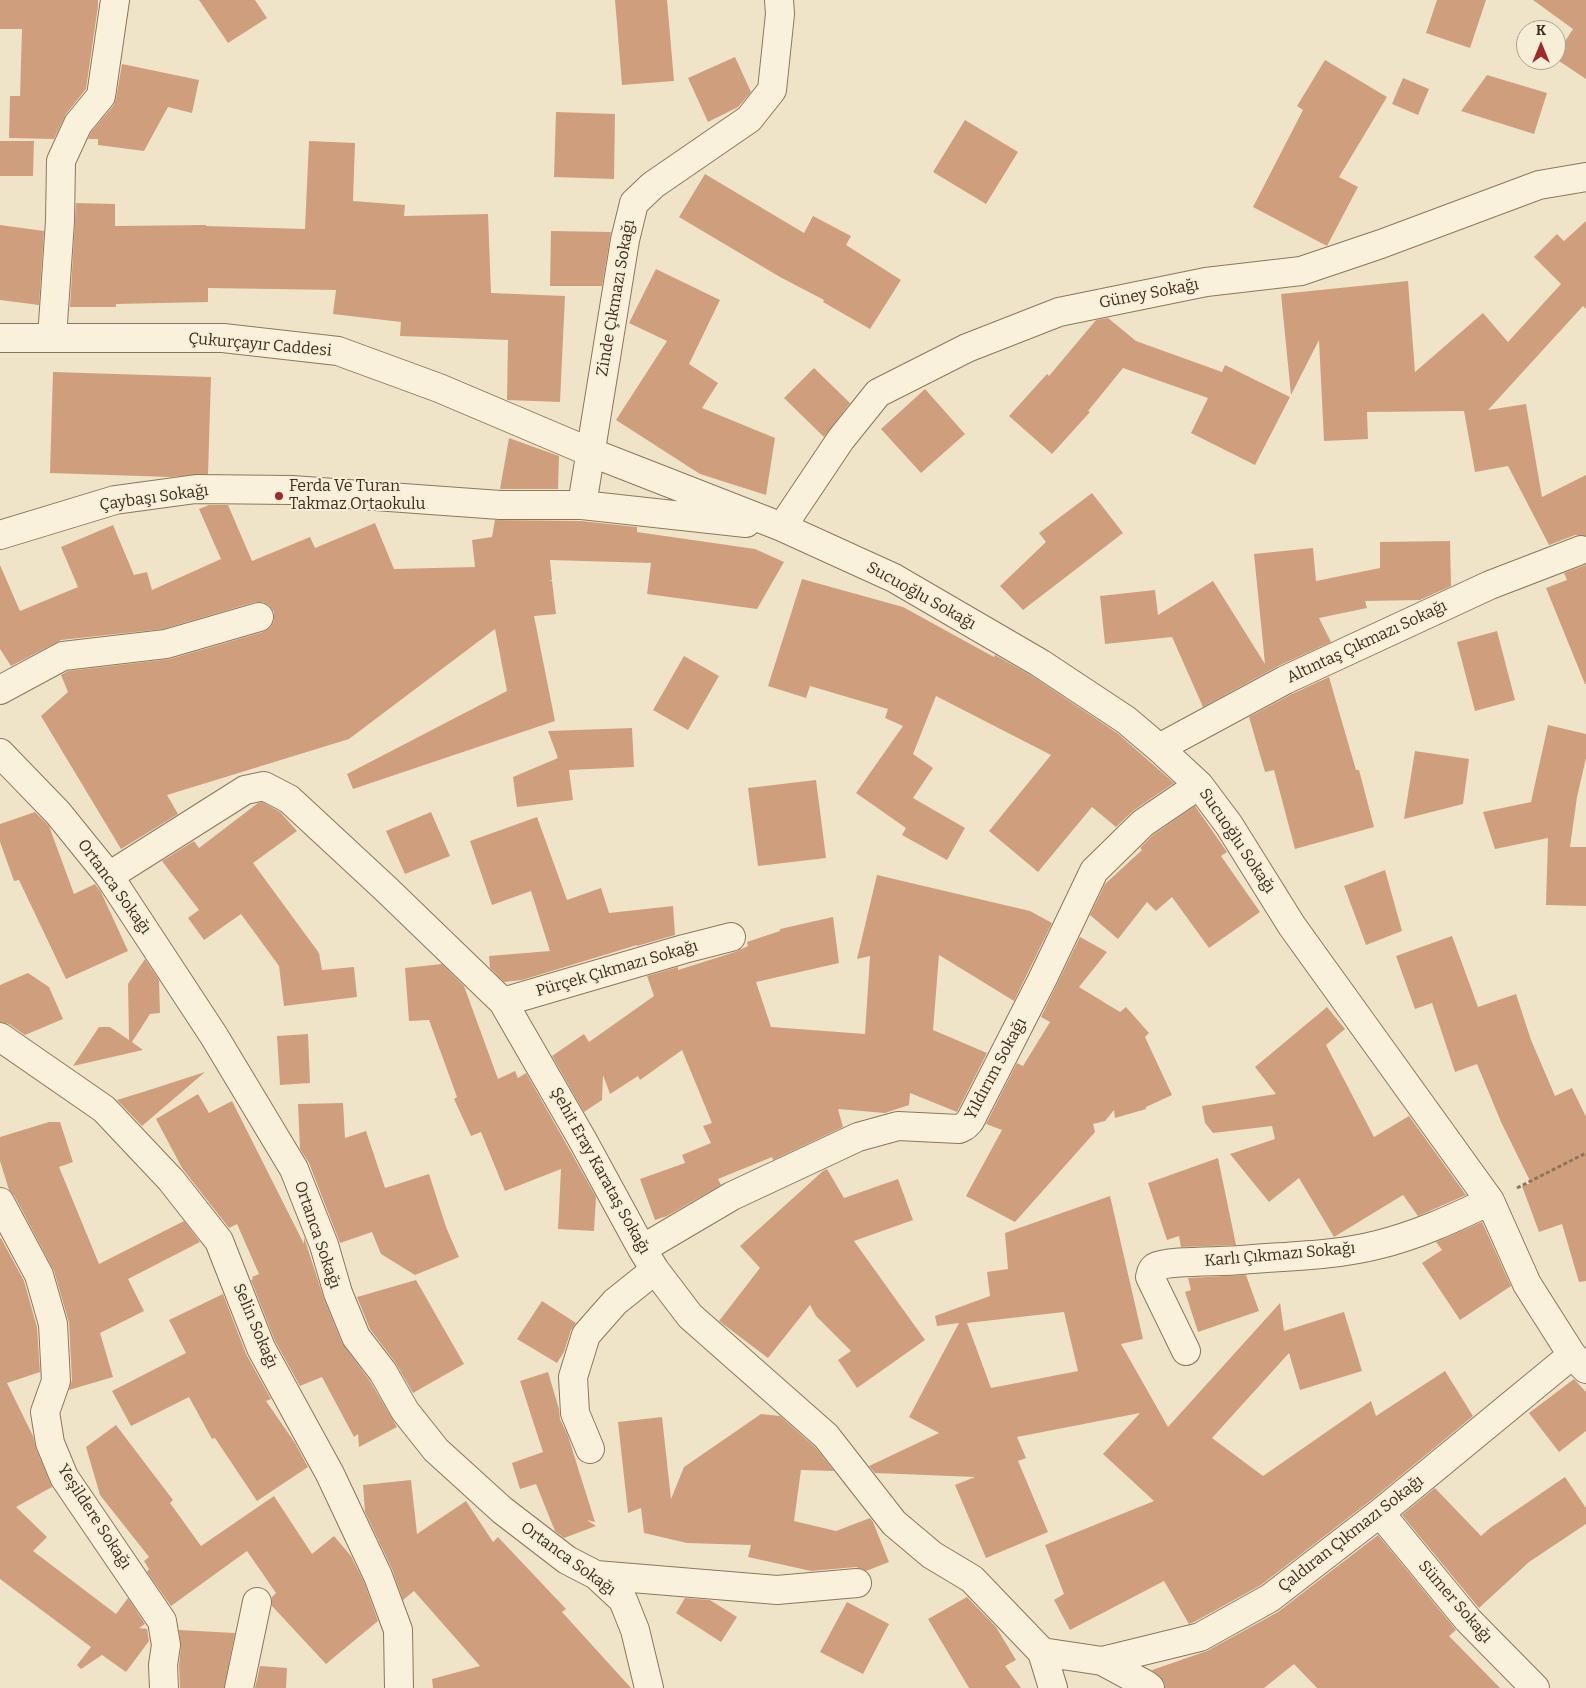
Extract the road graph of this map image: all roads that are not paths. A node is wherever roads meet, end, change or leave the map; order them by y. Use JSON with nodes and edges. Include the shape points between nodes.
{"nodes":[{"id":1,"x":115,"y":0,"type":"edge"},
{"id":2,"x":779,"y":0,"type":"edge"},
{"id":3,"x":1586,"y":177,"type":"edge"},
{"id":4,"x":0,"y":338,"type":"edge"},
{"id":5,"x":52,"y":338,"type":"junction"},
{"id":6,"x":590,"y":452,"type":"junction"},
{"id":7,"x":582,"y":505,"type":"junction"},
{"id":8,"x":782,"y":527,"type":"junction"},
{"id":9,"x":0,"y":534,"type":"edge"},
{"id":10,"x":1581,"y":550,"type":"dead end"},
{"id":11,"x":259,"y":617,"type":"dead end"},
{"id":12,"x":0,"y":690,"type":"edge"},
{"id":13,"x":1159,"y":748,"type":"junction"},
{"id":14,"x":0,"y":753,"type":"edge"},
{"id":15,"x":1199,"y":785,"type":"junction"},
{"id":16,"x":110,"y":876,"type":"junction"},
{"id":17,"x":731,"y":937,"type":"dead end"},
{"id":18,"x":504,"y":1002,"type":"junction"},
{"id":19,"x":0,"y":1037,"type":"edge"},
{"id":20,"x":1490,"y":1201,"type":"junction"},
{"id":21,"x":0,"y":1202,"type":"edge"},
{"id":22,"x":648,"y":1260,"type":"junction"},
{"id":23,"x":1186,"y":1351,"type":"dead end"},
{"id":24,"x":1579,"y":1362,"type":"edge"},
{"id":25,"x":590,"y":1449,"type":"dead end"},
{"id":26,"x":1380,"y":1513,"type":"junction"},
{"id":27,"x":596,"y":1575,"type":"junction"},
{"id":28,"x":857,"y":1583,"type":"dead end"},
{"id":29,"x":257,"y":1602,"type":"dead end"},
{"id":30,"x":1042,"y":1652,"type":"junction"},
{"id":31,"x":1102,"y":1661,"type":"junction"},
{"id":32,"x":164,"y":1688,"type":"edge"},
{"id":33,"x":239,"y":1688,"type":"edge"},
{"id":34,"x":399,"y":1688,"type":"edge"},
{"id":35,"x":649,"y":1688,"type":"edge"},
{"id":36,"x":1053,"y":1688,"type":"edge"},
{"id":37,"x":1150,"y":1688,"type":"edge"},
{"id":38,"x":1535,"y":1688,"type":"edge"}],
"edges":[{"from":1,"to":5,"type":"street","via":[[101,96],[78,124],[61,161]]},
{"from":2,"to":6,"type":"street","name":"Zinde Çıkmazı Sokağı","via":[[772,90],[749,119],[653,185],[634,203]]},
{"from":3,"to":8,"type":"street","name":"Güney Sokağı","via":[[1539,185],[1301,270],[1206,282],[1059,312],[967,348],[878,393],[841,439]]},
{"from":4,"to":5,"type":"street","name":"Çukurçayır Caddesi"},
{"from":5,"to":6,"type":"street","name":"Çukurçayır Caddesi","via":[[223,338],[338,351],[439,388]]},
{"from":6,"to":7,"type":"street","name":"Zinde Çıkmazı Sokağı"},
{"from":6,"to":8,"type":"street","name":"Sucuoğlu Sokağı"},
{"from":7,"to":8,"type":"street","name":"Sucuoğlu Sokağı"},
{"from":7,"to":9,"type":"street","name":"Çaybaşı Sokağı","via":[[500,505],[292,490],[196,489],[115,500]]},
{"from":8,"to":13,"type":"street","name":"Sucuoğlu Sokağı","via":[[894,578],[1040,662],[1126,720]]},
{"from":10,"to":13,"type":"street","name":"Altıntaş Çıkmazı Sokağı","via":[[1490,585],[1294,676]]},
{"from":11,"to":12,"type":"street","via":[[166,644],[63,656]]},
{"from":13,"to":15,"type":"street","name":"Sucuoğlu Sokağı"},
{"from":14,"to":16,"type":"street","name":"Ortanca Sokağı","via":[[58,813]]},
{"from":15,"to":20,"type":"street","name":"Sucuoğlu Sokağı","via":[[1229,825],[1292,926]]},
{"from":15,"to":22,"type":"street","name":"Yıldırım Sokağı","via":[[1143,823],[1094,871],[1042,980],[965,1126],[898,1126],[858,1138],[732,1196]]},
{"from":16,"to":18,"type":"street","name":"Şehit Eray Karataş Sokağı","via":[[245,790],[264,786],[289,799]]},
{"from":16,"to":27,"type":"street","name":"Ortanca Sokağı","via":[[214,1036],[294,1170],[356,1336],[384,1372],[405,1411],[436,1450],[502,1510],[568,1560]]},
{"from":17,"to":18,"type":"street","name":"Pürçek Çıkmazı Sokağı"},
{"from":18,"to":22,"type":"street","name":"Şehit Eray Karataş Sokağı"},
{"from":19,"to":34,"type":"street","name":"Selin Sokağı","via":[[104,1110],[171,1180],[219,1241],[261,1348],[330,1474],[378,1576],[398,1630]]},
{"from":20,"to":23,"type":"street","name":"Karlı Çıkmazı Sokağı","via":[[1427,1231],[1376,1246],[1156,1266],[1150,1277]]},
{"from":20,"to":24,"type":"street","name":"Sucuoğlu Sokağı","via":[[1527,1284]]},
{"from":21,"to":32,"type":"street","name":"Yeşildere Sokağı","via":[[39,1275],[53,1324],[56,1381],[46,1412],[50,1443],[64,1477],[162,1621],[166,1645]]},
{"from":22,"to":25,"type":"street","via":[[586,1335],[573,1377],[575,1413]]},
{"from":22,"to":30,"type":"street","name":"Şehit Eray Karataş Sokağı","via":[[690,1316],[826,1436],[894,1523],[932,1555],[972,1579]]},
{"from":24,"to":26,"type":"street","name":"Çaldıran Çıkmazı Sokağı"},
{"from":26,"to":31,"type":"street","name":"Çaldıran Çıkmazı Sokağı","via":[[1270,1598],[1208,1632]]},
{"from":26,"to":38,"type":"street","name":"Sümer Sokağı","via":[[1468,1620]]},
{"from":27,"to":28,"type":"street","via":[[777,1590]]},
{"from":27,"to":35,"type":"street","name":"Ortanca Sokağı","via":[[623,1600],[635,1630]]},
{"from":29,"to":33,"type":"street"},
{"from":30,"to":31,"type":"street"},
{"from":30,"to":36,"type":"street","name":"Şehit Eray Karataş Sokağı"},
{"from":31,"to":37,"type":"street"}]}
